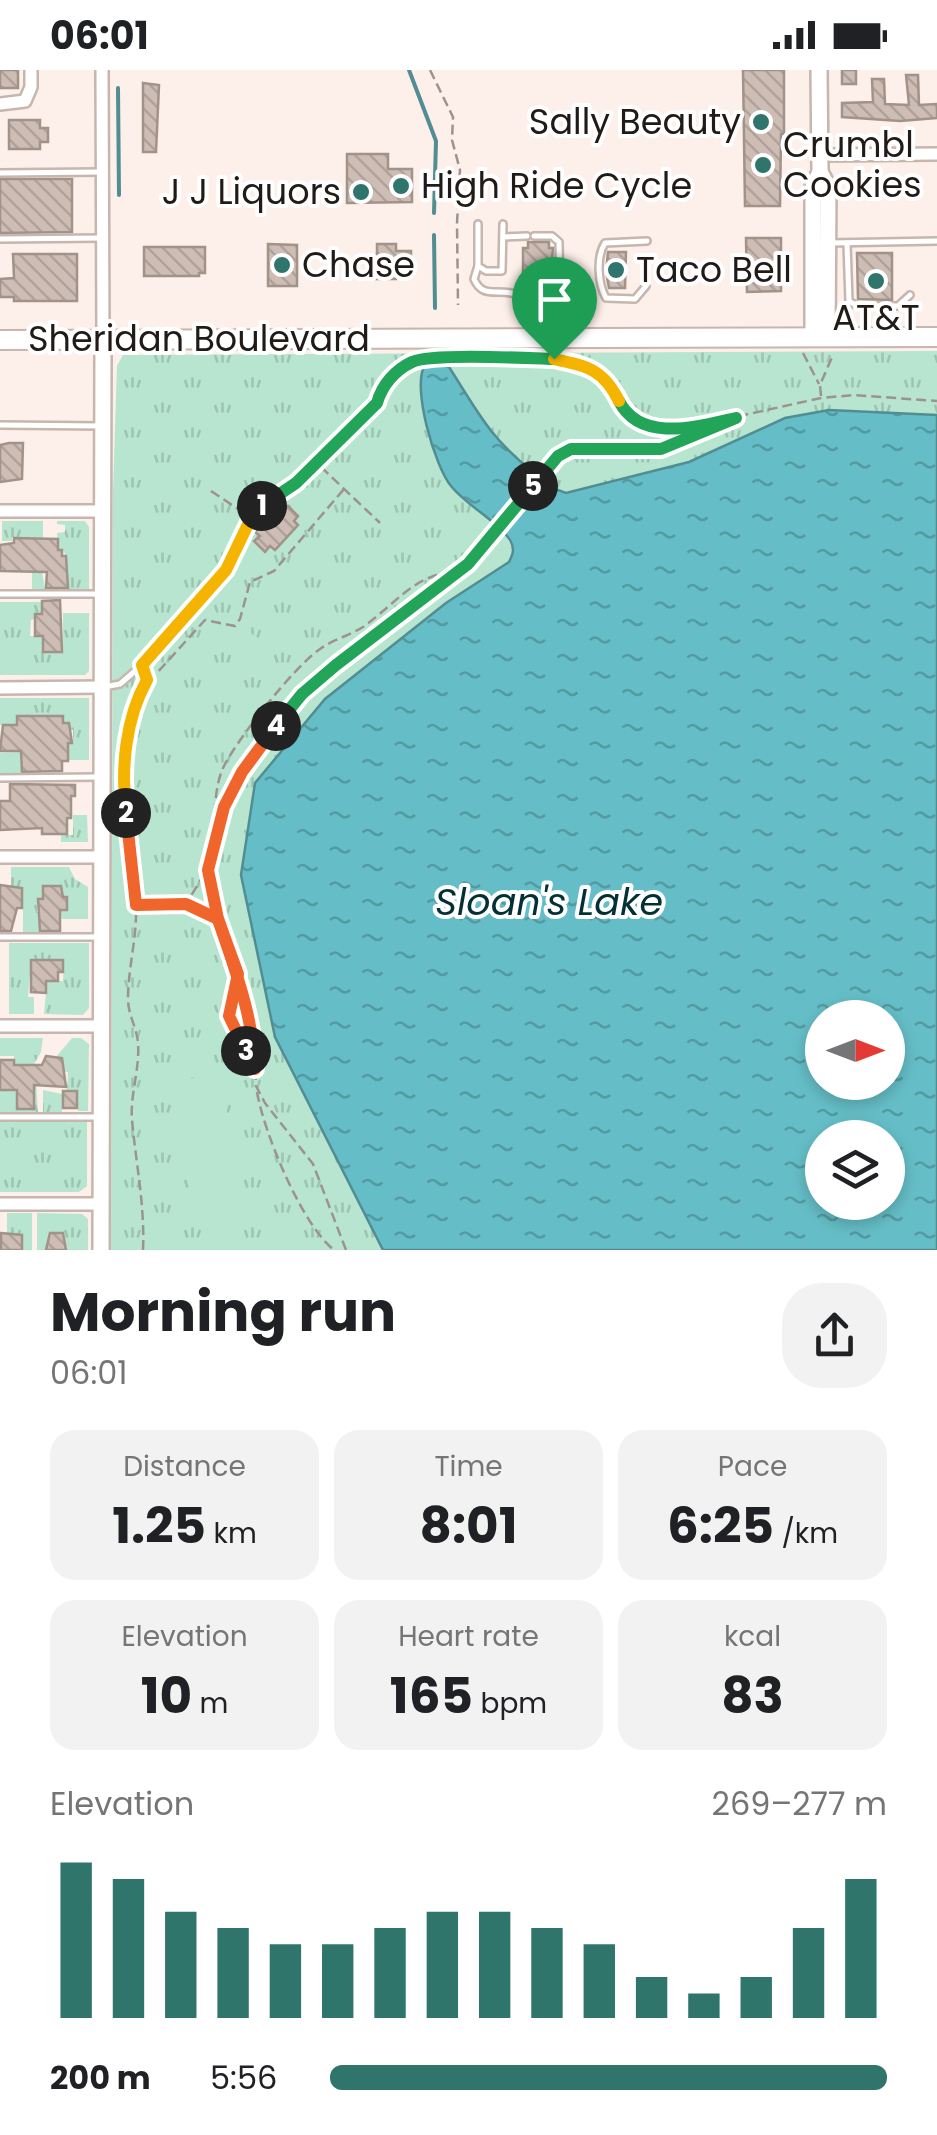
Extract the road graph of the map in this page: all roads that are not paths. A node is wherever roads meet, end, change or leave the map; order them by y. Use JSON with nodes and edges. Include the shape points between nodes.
{"nodes":[{"id":1,"x":31,"y":70,"type":"edge"},
{"id":2,"x":102,"y":70,"type":"edge"},
{"id":3,"x":819,"y":70,"type":"edge"},
{"id":4,"x":0,"y":104,"type":"edge"},
{"id":5,"x":820,"y":154,"type":"junction"},
{"id":6,"x":937,"y":154,"type":"edge"},
{"id":7,"x":0,"y":172,"type":"edge"},
{"id":8,"x":103,"y":172,"type":"junction"},
{"id":9,"x":820,"y":172,"type":"junction"},
{"id":10,"x":478,"y":224,"type":"dead end"},
{"id":11,"x":503,"y":224,"type":"dead end"},
{"id":12,"x":503,"y":237,"type":"junction"},
{"id":13,"x":103,"y":238,"type":"junction"},
{"id":14,"x":0,"y":239,"type":"edge"},
{"id":15,"x":647,"y":241,"type":"dead end"},
{"id":16,"x":937,"y":241,"type":"edge"},
{"id":17,"x":828,"y":244,"type":"junction"},
{"id":18,"x":848,"y":244,"type":"junction"},
{"id":19,"x":478,"y":266,"type":"junction"},
{"id":20,"x":646,"y":286,"type":"dead end"},
{"id":21,"x":910,"y":295,"type":"dead end"},
{"id":22,"x":937,"y":337,"type":"edge"},
{"id":23,"x":0,"y":340,"type":"edge"},
{"id":24,"x":103,"y":340,"type":"junction"},
{"id":25,"x":819,"y":346,"type":"junction"},
{"id":26,"x":377,"y":403,"type":"road end"},
{"id":27,"x":0,"y":426,"type":"edge"},
{"id":28,"x":103,"y":426,"type":"junction"},
{"id":29,"x":0,"y":512,"type":"edge"},
{"id":30,"x":103,"y":512,"type":"junction"},
{"id":31,"x":0,"y":594,"type":"edge"},
{"id":32,"x":103,"y":594,"type":"junction"},
{"id":33,"x":0,"y":688,"type":"edge"},
{"id":34,"x":102,"y":688,"type":"junction"},
{"id":35,"x":0,"y":778,"type":"edge"},
{"id":36,"x":102,"y":778,"type":"junction"},
{"id":37,"x":0,"y":857,"type":"edge"},
{"id":38,"x":102,"y":857,"type":"junction"},
{"id":39,"x":0,"y":937,"type":"edge"},
{"id":40,"x":102,"y":937,"type":"junction"},
{"id":41,"x":0,"y":1026,"type":"edge"},
{"id":42,"x":102,"y":1026,"type":"junction"},
{"id":43,"x":102,"y":1117,"type":"junction"},
{"id":44,"x":0,"y":1118,"type":"edge"},
{"id":45,"x":0,"y":1204,"type":"edge"},
{"id":46,"x":102,"y":1204,"type":"junction"},
{"id":47,"x":102,"y":1250,"type":"edge"}],
"edges":[{"from":1,"to":4,"type":"street","via":[[24,101]]},
{"from":2,"to":8,"type":"street"},
{"from":3,"to":5,"type":"street"},
{"from":5,"to":6,"type":"street"},
{"from":5,"to":9,"type":"street"},
{"from":7,"to":8,"type":"lane"},
{"from":8,"to":13,"type":"street"},
{"from":9,"to":17,"type":"street","via":[[828,187]]},
{"from":9,"to":25,"type":"street","via":[[813,186]]},
{"from":10,"to":19,"type":"lane"},
{"from":11,"to":12,"type":"lane"},
{"from":12,"to":19,"type":"lane","via":[[502,270]]},
{"from":12,"to":19,"type":"lane","via":[[552,236],[559,242],[559,280],[543,298],[486,293],[474,279]]},
{"from":13,"to":14,"type":"lane"},
{"from":13,"to":24,"type":"street"},
{"from":15,"to":20,"type":"lane","via":[[606,243],[600,258],[606,298],[635,299]]},
{"from":16,"to":18,"type":"lane"},
{"from":17,"to":18,"type":"lane"},
{"from":17,"to":25,"type":"street"},
{"from":18,"to":21,"type":"lane","via":[[849,301],[898,306]]},
{"from":22,"to":25,"type":"main road","name":"Sheridan Boulevard"},
{"from":23,"to":24,"type":"main road","name":"Sheridan Boulevard"},
{"from":24,"to":25,"type":"main road","name":"Sheridan Boulevard"},
{"from":24,"to":28,"type":"street"},
{"from":26,"to":34,"type":"lane","via":[[251,518],[226,570],[142,665],[120,684]]},
{"from":27,"to":28,"type":"lane"},
{"from":28,"to":30,"type":"street"},
{"from":29,"to":30,"type":"street"},
{"from":30,"to":32,"type":"street"},
{"from":31,"to":32,"type":"lane"},
{"from":32,"to":34,"type":"street"},
{"from":33,"to":34,"type":"street"},
{"from":34,"to":36,"type":"street"},
{"from":35,"to":36,"type":"lane"},
{"from":36,"to":38,"type":"street"},
{"from":37,"to":38,"type":"street"},
{"from":38,"to":40,"type":"street"},
{"from":39,"to":40,"type":"lane"},
{"from":40,"to":42,"type":"street"},
{"from":41,"to":42,"type":"street"},
{"from":42,"to":43,"type":"street"},
{"from":43,"to":44,"type":"lane"},
{"from":43,"to":46,"type":"street"},
{"from":45,"to":46,"type":"street"},
{"from":46,"to":47,"type":"street"}]}
